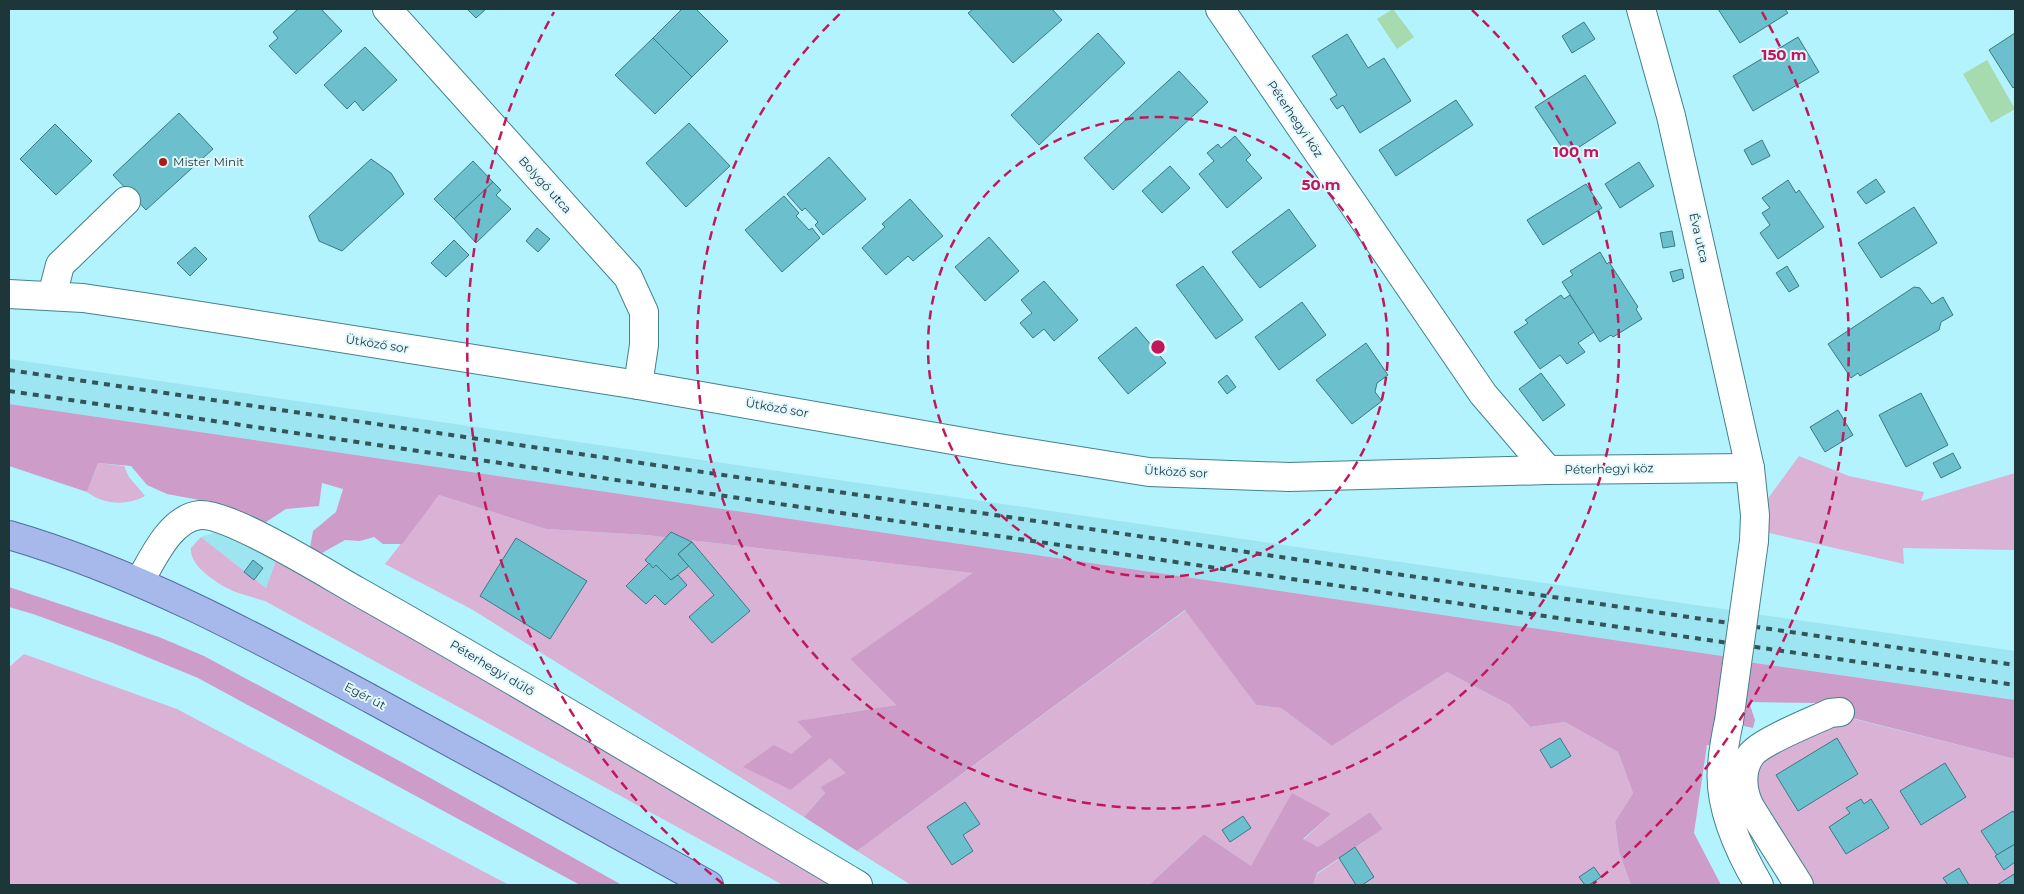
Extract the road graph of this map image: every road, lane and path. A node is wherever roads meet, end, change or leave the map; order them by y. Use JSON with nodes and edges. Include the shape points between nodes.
{"nodes":[{"id":1,"x":387,"y":9,"type":"edge"},
{"id":2,"x":1220,"y":9,"type":"edge"},
{"id":3,"x":1641,"y":9,"type":"edge"},
{"id":4,"x":126,"y":201,"type":"dead end"},
{"id":5,"x":9,"y":294,"type":"edge"},
{"id":6,"x":52,"y":296,"type":"junction"},
{"id":7,"x":638,"y":385,"type":"junction"},
{"id":8,"x":1750,"y":468,"type":"junction"},
{"id":9,"x":1548,"y":470,"type":"junction"},
{"id":10,"x":9,"y":535,"type":"edge"},
{"id":11,"x":139,"y":582,"type":"junction"},
{"id":12,"x":1840,"y":712,"type":"dead end"},
{"id":13,"x":709,"y":885,"type":"edge"},
{"id":14,"x":858,"y":885,"type":"edge"},
{"id":15,"x":1759,"y":885,"type":"edge"},
{"id":16,"x":1799,"y":885,"type":"edge"}],
"edges":[{"from":1,"to":7,"type":"street","name":"Bolygó utca","via":[[628,277],[644,312],[644,345]]},
{"from":2,"to":9,"type":"street","name":"Péterhegyi köz","via":[[1483,394]]},
{"from":3,"to":8,"type":"street","name":"Éva utca","via":[[1671,116]]},
{"from":4,"to":6,"type":"street","via":[[60,265]]},
{"from":5,"to":6,"type":"street","name":"Ütköző sor"},
{"from":6,"to":7,"type":"street","name":"Ütköző sor","via":[[83,298]]},
{"from":7,"to":9,"type":"street","name":"Ütköző sor","via":[[1149,472],[1289,477]]},
{"from":8,"to":9,"type":"street","name":"Péterhegyi köz"},
{"from":8,"to":15,"type":"street","bridge":true,"via":[[1754,541],[1722,766],[1723,792],[1729,817],[1745,861]]},
{"from":10,"to":11,"type":"main road","name":"Egér út"},
{"from":11,"to":13,"type":"main road","name":"Egér út","via":[[295,658]]},
{"from":11,"to":14,"type":"street","name":"Péterhegyi dűlő","via":[[159,548],[184,520],[209,515],[227,521],[289,552],[454,646]]},
{"from":12,"to":16,"type":"street","via":[[1830,713],[1756,749],[1744,772],[1744,795]]}]}
